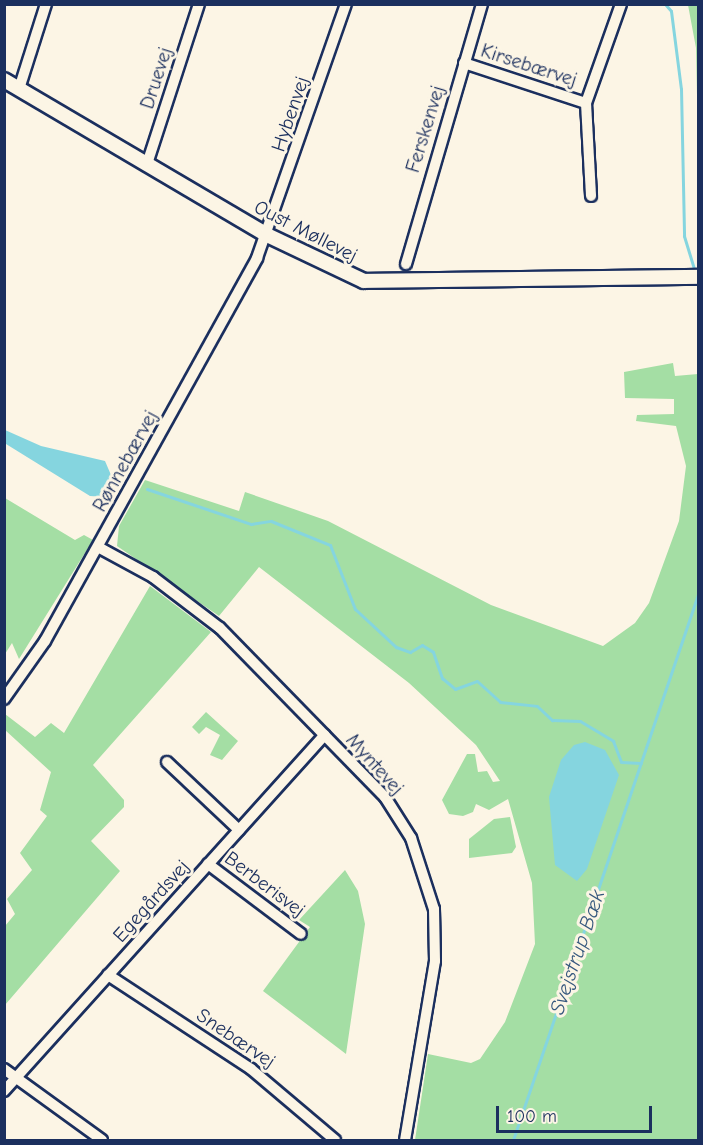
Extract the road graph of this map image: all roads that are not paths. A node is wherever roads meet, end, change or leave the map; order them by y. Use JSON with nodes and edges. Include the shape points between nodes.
{"nodes":[{"id":1,"x":46,"y":4,"type":"edge"},
{"id":2,"x":199,"y":4,"type":"edge"},
{"id":3,"x":346,"y":4,"type":"edge"},
{"id":4,"x":482,"y":4,"type":"edge"},
{"id":5,"x":621,"y":4,"type":"edge"},
{"id":6,"x":464,"y":63,"type":"junction"},
{"id":7,"x":4,"y":80,"type":"edge"},
{"id":8,"x":19,"y":89,"type":"junction"},
{"id":9,"x":586,"y":103,"type":"junction"},
{"id":10,"x":147,"y":164,"type":"junction"},
{"id":11,"x":591,"y":196,"type":"dead end"},
{"id":12,"x":267,"y":235,"type":"junction"},
{"id":13,"x":406,"y":264,"type":"dead end"},
{"id":14,"x":699,"y":277,"type":"edge"},
{"id":15,"x":98,"y":546,"type":"junction"},
{"id":16,"x":4,"y":699,"type":"edge"},
{"id":17,"x":325,"y":735,"type":"junction"},
{"id":18,"x":168,"y":762,"type":"dead end"},
{"id":19,"x":239,"y":830,"type":"junction"},
{"id":20,"x":208,"y":864,"type":"junction"},
{"id":21,"x":301,"y":934,"type":"dead end"},
{"id":22,"x":108,"y":975,"type":"junction"},
{"id":23,"x":4,"y":1069,"type":"edge"},
{"id":24,"x":16,"y":1080,"type":"junction"},
{"id":25,"x":4,"y":1091,"type":"edge"},
{"id":26,"x":102,"y":1140,"type":"edge"},
{"id":27,"x":335,"y":1140,"type":"edge"},
{"id":28,"x":405,"y":1140,"type":"edge"}],
"edges":[{"from":1,"to":8,"type":"street"},
{"from":2,"to":10,"type":"street","name":"Druevej"},
{"from":3,"to":12,"type":"street","name":"Hybenvej"},
{"from":4,"to":6,"type":"street","name":"Ferskenvej"},
{"from":5,"to":9,"type":"street","name":"Kirsebærvej"},
{"from":6,"to":9,"type":"street","name":"Kirsebærvej"},
{"from":6,"to":13,"type":"street","name":"Ferskenvej"},
{"from":7,"to":8,"type":"street","name":"Oust Møllevej"},
{"from":8,"to":10,"type":"street","name":"Oust Møllevej"},
{"from":9,"to":11,"type":"street"},
{"from":10,"to":12,"type":"street","name":"Oust Møllevej"},
{"from":12,"to":14,"type":"street","name":"Oust Møllevej","via":[[330,268],[387,285]]},
{"from":12,"to":15,"type":"street","name":"Rønnebærvej"},
{"from":15,"to":16,"type":"street","name":"Rønnebærvej"},
{"from":15,"to":17,"type":"street","name":"Myntevej","via":[[153,577],[220,628]]},
{"from":17,"to":19,"type":"street","name":"Egegårdsvej"},
{"from":17,"to":28,"type":"street","name":"Myntevej","via":[[385,797],[411,838],[434,909],[435,961]]},
{"from":18,"to":19,"type":"street"},
{"from":19,"to":20,"type":"street","name":"Egegårdsvej"},
{"from":20,"to":21,"type":"street","name":"Berberisvej"},
{"from":20,"to":22,"type":"street","name":"Egegårdsvej"},
{"from":22,"to":24,"type":"street","name":"Egegårdsvej"},
{"from":22,"to":27,"type":"street","name":"Snebærvej","via":[[251,1069]]},
{"from":23,"to":24,"type":"street"},
{"from":24,"to":25,"type":"street","name":"Egegårdsvej"},
{"from":24,"to":26,"type":"street"}]}
